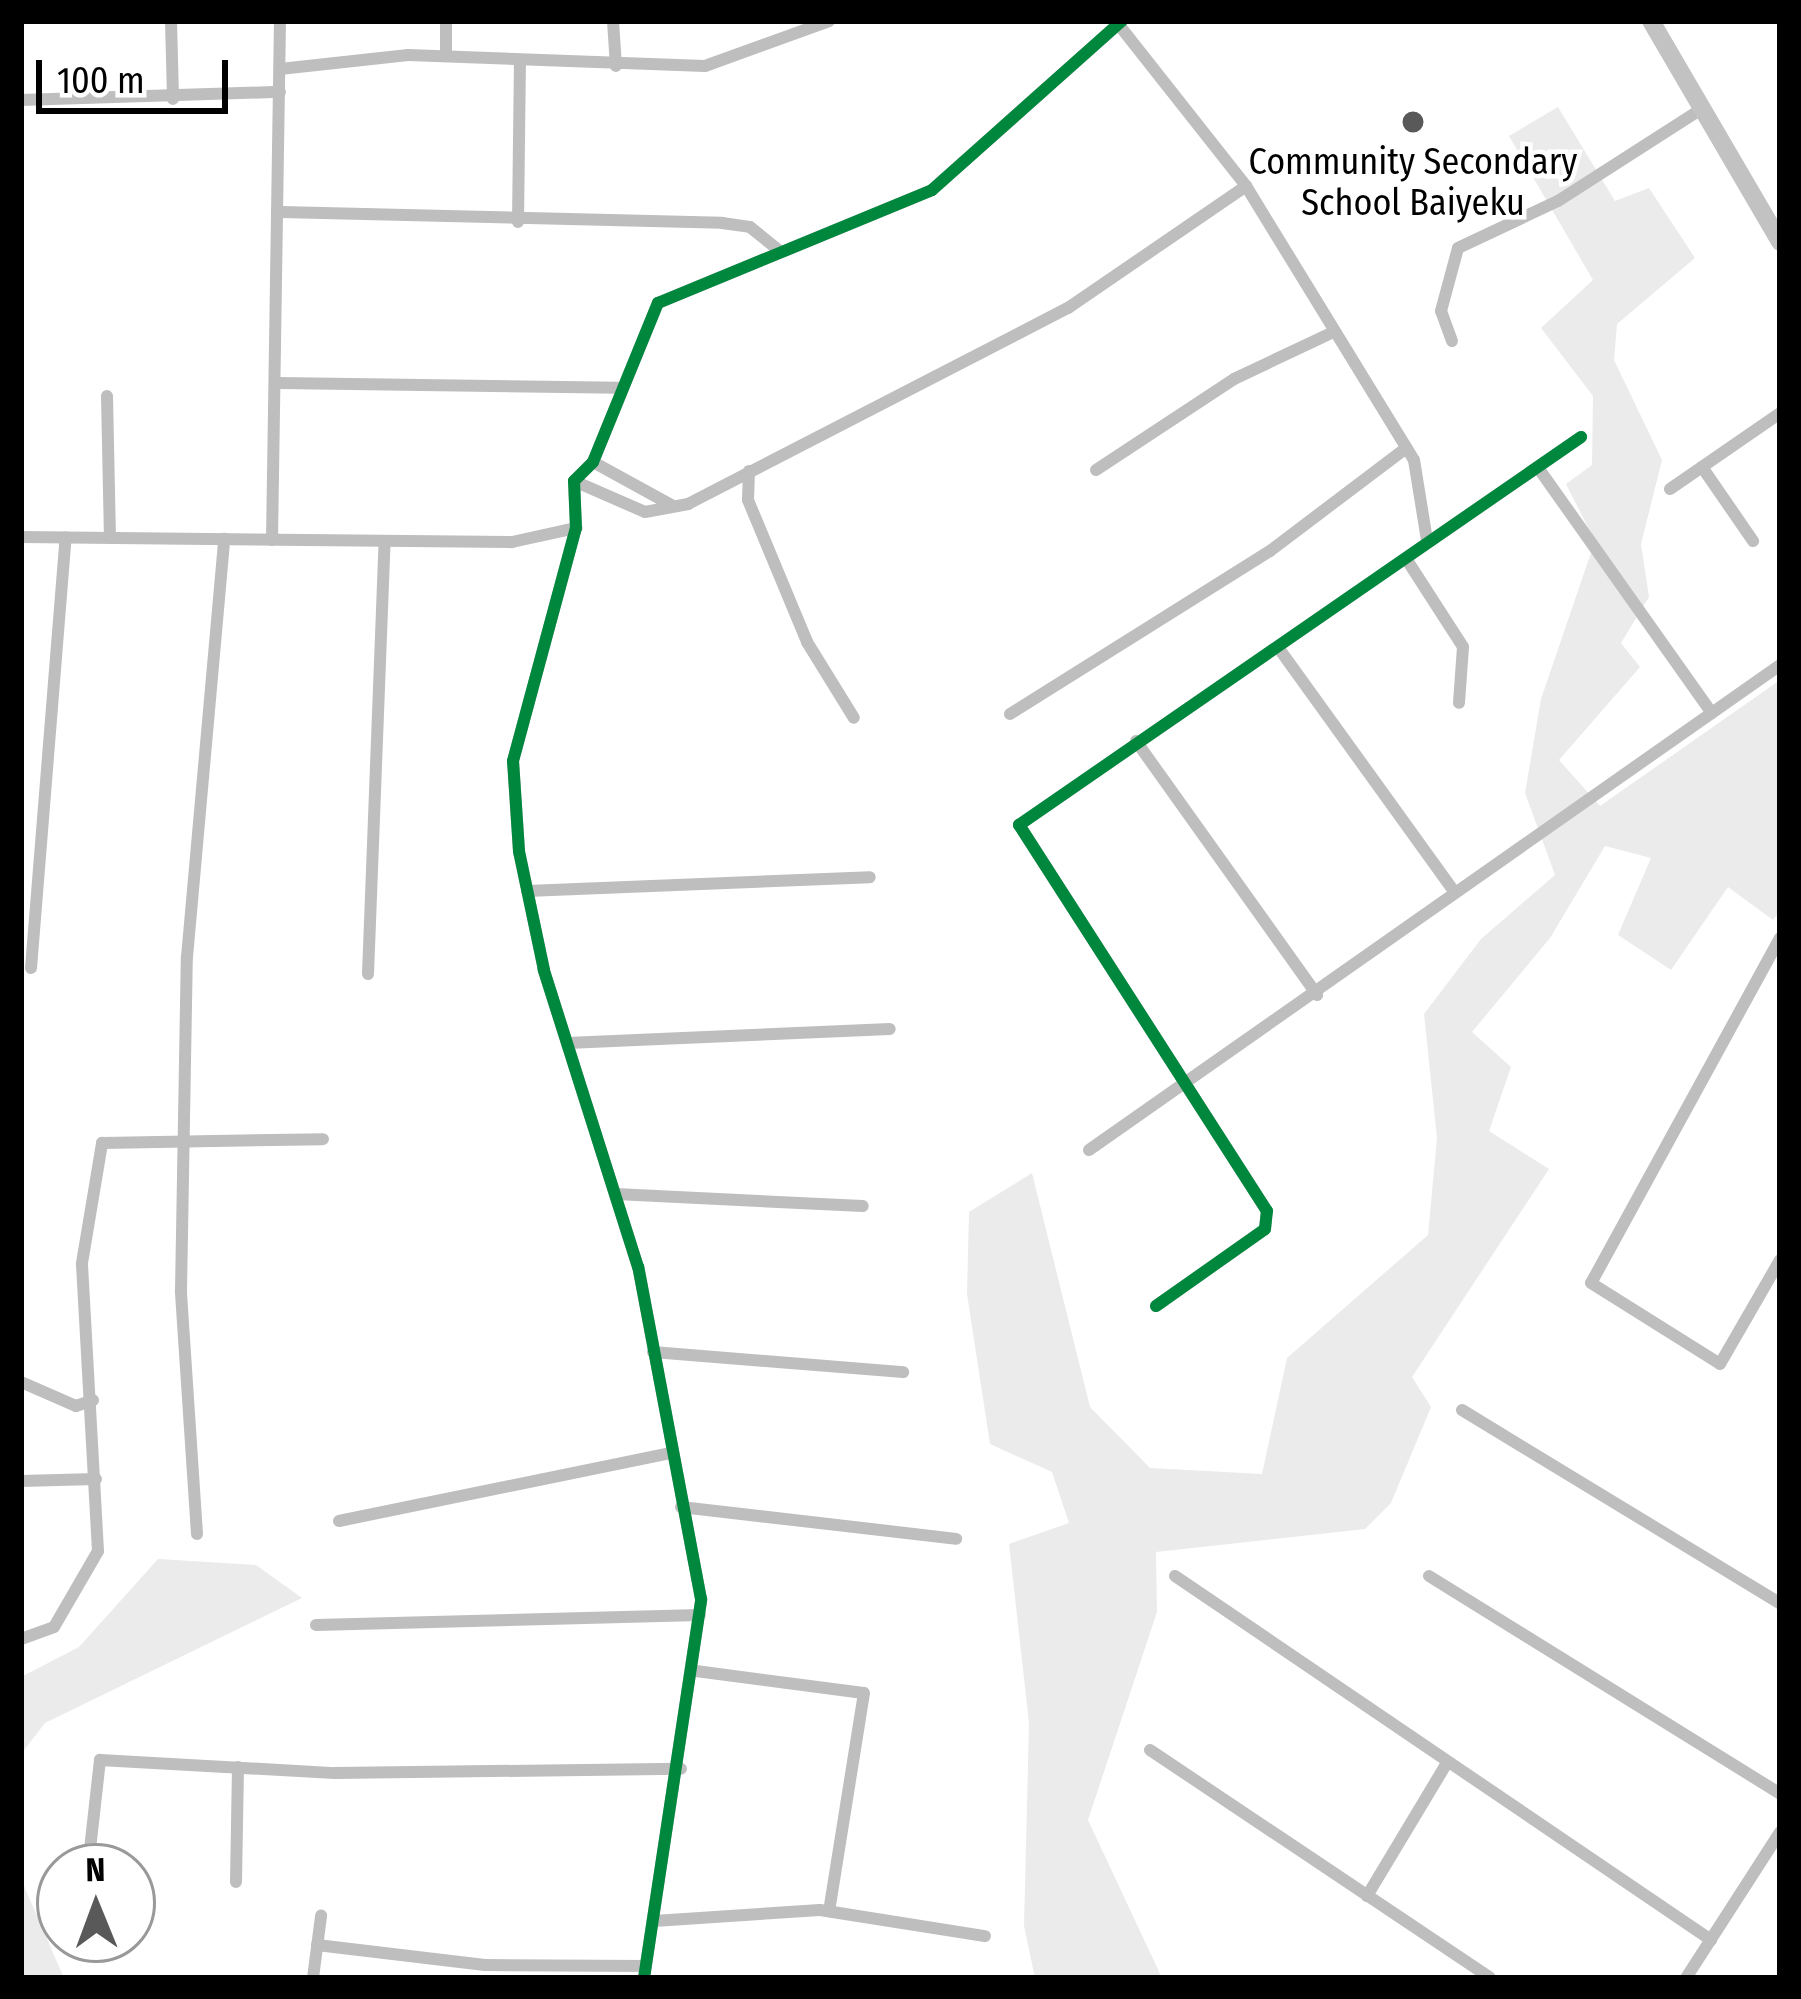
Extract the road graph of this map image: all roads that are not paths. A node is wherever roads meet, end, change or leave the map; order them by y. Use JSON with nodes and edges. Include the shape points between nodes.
{"nodes":[{"id":1,"x":171,"y":21,"type":"edge"},
{"id":2,"x":280,"y":21,"type":"edge"},
{"id":3,"x":446,"y":21,"type":"edge"},
{"id":4,"x":613,"y":21,"type":"edge"},
{"id":5,"x":829,"y":21,"type":"edge"},
{"id":6,"x":1651,"y":21,"type":"edge"},
{"id":7,"x":1120,"y":23,"type":"edge"},
{"id":8,"x":446,"y":56,"type":"junction"},
{"id":9,"x":520,"y":59,"type":"junction"},
{"id":10,"x":616,"y":65,"type":"junction"},
{"id":11,"x":280,"y":69,"type":"junction"},
{"id":12,"x":280,"y":92,"type":"junction"},
{"id":13,"x":173,"y":99,"type":"junction"},
{"id":14,"x":21,"y":100,"type":"edge"},
{"id":15,"x":1700,"y":110,"type":"junction"},
{"id":16,"x":1246,"y":186,"type":"junction"},
{"id":17,"x":281,"y":212,"type":"junction"},
{"id":18,"x":518,"y":222,"type":"junction"},
{"id":19,"x":1780,"y":242,"type":"edge"},
{"id":20,"x":778,"y":250,"type":"junction"},
{"id":21,"x":1329,"y":334,"type":"junction"},
{"id":22,"x":1452,"y":341,"type":"dead end"},
{"id":23,"x":279,"y":383,"type":"junction"},
{"id":24,"x":619,"y":388,"type":"junction"},
{"id":25,"x":107,"y":396,"type":"dead end"},
{"id":26,"x":1780,"y":413,"type":"edge"},
{"id":27,"x":1581,"y":437,"type":"dead end"},
{"id":28,"x":1406,"y":448,"type":"junction"},
{"id":29,"x":593,"y":461,"type":"junction"},
{"id":30,"x":1702,"y":467,"type":"junction"},
{"id":31,"x":1539,"y":469,"type":"junction"},
{"id":32,"x":1096,"y":470,"type":"dead end"},
{"id":33,"x":749,"y":471,"type":"junction"},
{"id":34,"x":574,"y":482,"type":"junction"},
{"id":35,"x":722,"y":486,"type":"junction"},
{"id":36,"x":1670,"y":489,"type":"dead end"},
{"id":37,"x":748,"y":500,"type":"junction"},
{"id":38,"x":674,"y":507,"type":"junction"},
{"id":39,"x":575,"y":528,"type":"junction"},
{"id":40,"x":21,"y":537,"type":"edge"},
{"id":41,"x":66,"y":537,"type":"junction"},
{"id":42,"x":110,"y":538,"type":"junction"},
{"id":43,"x":224,"y":539,"type":"junction"},
{"id":44,"x":272,"y":540,"type":"junction"},
{"id":45,"x":1427,"y":540,"type":"junction"},
{"id":46,"x":385,"y":541,"type":"junction"},
{"id":47,"x":1754,"y":541,"type":"dead end"},
{"id":48,"x":1407,"y":560,"type":"junction"},
{"id":49,"x":1280,"y":650,"type":"junction"},
{"id":50,"x":1780,"y":665,"type":"edge"},
{"id":51,"x":1459,"y":703,"type":"dead end"},
{"id":52,"x":1712,"y":713,"type":"junction"},
{"id":53,"x":1010,"y":714,"type":"dead end"},
{"id":54,"x":854,"y":718,"type":"dead end"},
{"id":55,"x":1136,"y":742,"type":"junction"},
{"id":56,"x":870,"y":878,"type":"dead end"},
{"id":57,"x":1439,"y":884,"type":"junction"},
{"id":58,"x":527,"y":891,"type":"junction"},
{"id":59,"x":1454,"y":891,"type":"junction"},
{"id":60,"x":1439,"y":905,"type":"junction"},
{"id":61,"x":1780,"y":938,"type":"edge"},
{"id":62,"x":31,"y":968,"type":"dead end"},
{"id":63,"x":368,"y":974,"type":"dead end"},
{"id":64,"x":1317,"y":995,"type":"junction"},
{"id":65,"x":890,"y":1029,"type":"dead end"},
{"id":66,"x":567,"y":1042,"type":"junction"},
{"id":67,"x":1191,"y":1082,"type":"junction"},
{"id":68,"x":187,"y":1138,"type":"junction"},
{"id":69,"x":323,"y":1139,"type":"dead end"},
{"id":70,"x":1089,"y":1150,"type":"dead end"},
{"id":71,"x":616,"y":1194,"type":"junction"},
{"id":72,"x":863,"y":1206,"type":"dead end"},
{"id":73,"x":1780,"y":1260,"type":"edge"},
{"id":74,"x":1156,"y":1306,"type":"dead end"},
{"id":75,"x":652,"y":1352,"type":"junction"},
{"id":76,"x":902,"y":1372,"type":"dead end"},
{"id":77,"x":21,"y":1382,"type":"edge"},
{"id":78,"x":93,"y":1400,"type":"junction"},
{"id":79,"x":1462,"y":1410,"type":"dead end"},
{"id":80,"x":670,"y":1453,"type":"junction"},
{"id":81,"x":96,"y":1479,"type":"junction"},
{"id":82,"x":21,"y":1480,"type":"edge"},
{"id":83,"x":681,"y":1507,"type":"junction"},
{"id":84,"x":338,"y":1520,"type":"dead end"},
{"id":85,"x":197,"y":1534,"type":"dead end"},
{"id":86,"x":956,"y":1539,"type":"dead end"},
{"id":87,"x":1175,"y":1576,"type":"dead end"},
{"id":88,"x":1429,"y":1576,"type":"dead end"},
{"id":89,"x":1780,"y":1603,"type":"edge"},
{"id":90,"x":700,"y":1616,"type":"junction"},
{"id":91,"x":316,"y":1625,"type":"dead end"},
{"id":92,"x":21,"y":1639,"type":"edge"},
{"id":93,"x":697,"y":1670,"type":"junction"},
{"id":94,"x":1150,"y":1750,"type":"dead end"},
{"id":95,"x":1445,"y":1766,"type":"junction"},
{"id":96,"x":238,"y":1767,"type":"junction"},
{"id":97,"x":681,"y":1768,"type":"junction"},
{"id":98,"x":1780,"y":1793,"type":"edge"},
{"id":99,"x":1780,"y":1832,"type":"edge"},
{"id":100,"x":91,"y":1843,"type":"edge"},
{"id":101,"x":236,"y":1882,"type":"dead end"},
{"id":102,"x":1367,"y":1896,"type":"junction"},
{"id":103,"x":829,"y":1911,"type":"junction"},
{"id":104,"x":321,"y":1916,"type":"dead end"},
{"id":105,"x":653,"y":1921,"type":"junction"},
{"id":106,"x":985,"y":1936,"type":"dead end"},
{"id":107,"x":1711,"y":1940,"type":"junction"},
{"id":108,"x":317,"y":1945,"type":"junction"},
{"id":109,"x":645,"y":1972,"type":"edge"},
{"id":110,"x":313,"y":1978,"type":"edge"},
{"id":111,"x":1490,"y":1978,"type":"edge"},
{"id":112,"x":1686,"y":1978,"type":"edge"}],
"edges":[{"from":1,"to":13,"type":"street"},
{"from":2,"to":11,"type":"street"},
{"from":3,"to":8,"type":"street"},
{"from":4,"to":10,"type":"street"},
{"from":5,"to":10,"type":"street","via":[[705,66]]},
{"from":6,"to":15,"type":"main road"},
{"from":7,"to":16,"type":"street"},
{"from":7,"to":20,"type":"street","via":[[961,173]]},
{"from":8,"to":9,"type":"street"},
{"from":8,"to":11,"type":"street"},
{"from":9,"to":10,"type":"street"},
{"from":9,"to":18,"type":"street"},
{"from":11,"to":12,"type":"street"},
{"from":12,"to":13,"type":"street"},
{"from":12,"to":17,"type":"street"},
{"from":13,"to":14,"type":"street"},
{"from":15,"to":19,"type":"main road"},
{"from":15,"to":22,"type":"street","via":[[1558,201],[1458,248],[1441,311]]},
{"from":16,"to":21,"type":"street"},
{"from":16,"to":33,"type":"street","via":[[1068,308]]},
{"from":17,"to":18,"type":"street"},
{"from":17,"to":23,"type":"street"},
{"from":18,"to":20,"type":"street","via":[[722,223],[750,227]]},
{"from":20,"to":24,"type":"street","via":[[658,303]]},
{"from":21,"to":28,"type":"street"},
{"from":21,"to":32,"type":"street","via":[[1234,379]]},
{"from":23,"to":24,"type":"street"},
{"from":23,"to":44,"type":"street"},
{"from":24,"to":29,"type":"street"},
{"from":25,"to":42,"type":"street"},
{"from":26,"to":30,"type":"street"},
{"from":27,"to":31,"type":"street"},
{"from":28,"to":45,"type":"street"},
{"from":28,"to":53,"type":"street","via":[[1270,551]]},
{"from":29,"to":34,"type":"street"},
{"from":29,"to":38,"type":"street"},
{"from":30,"to":36,"type":"street"},
{"from":30,"to":47,"type":"street"},
{"from":31,"to":45,"type":"street"},
{"from":31,"to":52,"type":"street"},
{"from":33,"to":35,"type":"street"},
{"from":33,"to":37,"type":"street"},
{"from":34,"to":38,"type":"street","via":[[645,512]]},
{"from":34,"to":39,"type":"street"},
{"from":35,"to":37,"type":"street"},
{"from":35,"to":38,"type":"street"},
{"from":37,"to":54,"type":"street","via":[[807,641]]},
{"from":39,"to":46,"type":"street","via":[[512,542]]},
{"from":39,"to":58,"type":"street","via":[[513,761]]},
{"from":40,"to":41,"type":"street"},
{"from":41,"to":42,"type":"street"},
{"from":41,"to":62,"type":"street"},
{"from":42,"to":43,"type":"street"},
{"from":43,"to":44,"type":"street"},
{"from":43,"to":68,"type":"street","via":[[188,957]]},
{"from":44,"to":46,"type":"street"},
{"from":45,"to":48,"type":"street"},
{"from":46,"to":63,"type":"street"},
{"from":48,"to":49,"type":"street"},
{"from":48,"to":51,"type":"street","via":[[1463,647]]},
{"from":49,"to":55,"type":"street"},
{"from":49,"to":57,"type":"street"},
{"from":50,"to":52,"type":"street"},
{"from":52,"to":59,"type":"street"},
{"from":55,"to":64,"type":"street"},
{"from":55,"to":67,"type":"street","via":[[1024,818],[1018,837]]},
{"from":56,"to":58,"type":"street"},
{"from":57,"to":59,"type":"street"},
{"from":57,"to":60,"type":"street"},
{"from":58,"to":66,"type":"street"},
{"from":59,"to":60,"type":"street"},
{"from":60,"to":64,"type":"street"},
{"from":61,"to":73,"type":"street","via":[[1592,1282],[1720,1364]]},
{"from":64,"to":67,"type":"street"},
{"from":65,"to":66,"type":"street"},
{"from":66,"to":71,"type":"street"},
{"from":67,"to":70,"type":"street"},
{"from":67,"to":74,"type":"street","via":[[1260,1191],[1268,1222]]},
{"from":68,"to":69,"type":"street"},
{"from":68,"to":78,"type":"street","via":[[102,1143],[82,1263]]},
{"from":68,"to":85,"type":"street","via":[[184,1384]]},
{"from":71,"to":72,"type":"street"},
{"from":71,"to":75,"type":"street"},
{"from":75,"to":76,"type":"street"},
{"from":75,"to":80,"type":"street"},
{"from":77,"to":78,"type":"street","via":[[76,1406]]},
{"from":78,"to":81,"type":"street"},
{"from":79,"to":89,"type":"street"},
{"from":80,"to":83,"type":"street"},
{"from":80,"to":84,"type":"street"},
{"from":81,"to":82,"type":"street"},
{"from":81,"to":92,"type":"street","via":[[94,1570],[54,1627]]},
{"from":83,"to":86,"type":"street"},
{"from":83,"to":90,"type":"street"},
{"from":87,"to":95,"type":"street"},
{"from":88,"to":98,"type":"street"},
{"from":90,"to":91,"type":"street"},
{"from":90,"to":93,"type":"street"},
{"from":93,"to":97,"type":"street"},
{"from":93,"to":103,"type":"street","via":[[864,1693]]},
{"from":94,"to":102,"type":"street"},
{"from":95,"to":102,"type":"street"},
{"from":95,"to":107,"type":"street"},
{"from":96,"to":97,"type":"street"},
{"from":96,"to":100,"type":"street","via":[[100,1760]]},
{"from":96,"to":101,"type":"street"},
{"from":97,"to":105,"type":"street"},
{"from":99,"to":107,"type":"street"},
{"from":102,"to":111,"type":"street"},
{"from":103,"to":105,"type":"street"},
{"from":103,"to":106,"type":"street"},
{"from":104,"to":108,"type":"street"},
{"from":105,"to":109,"type":"street"},
{"from":107,"to":112,"type":"street"},
{"from":108,"to":109,"type":"street"},
{"from":108,"to":110,"type":"street"}]}
